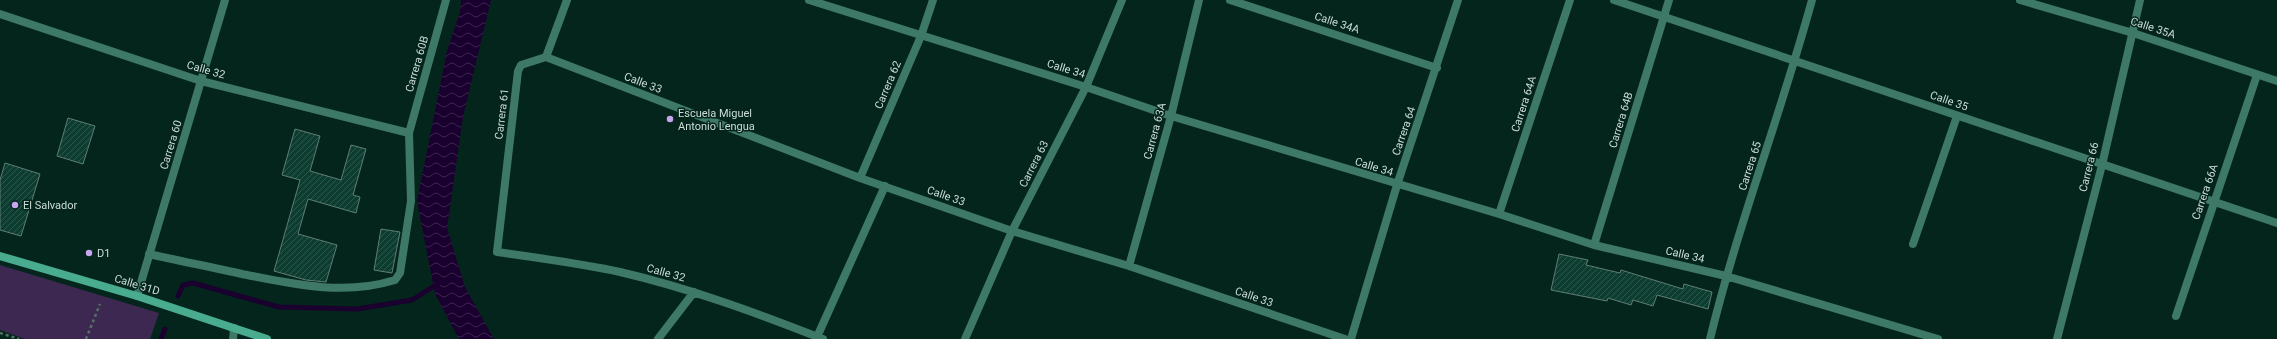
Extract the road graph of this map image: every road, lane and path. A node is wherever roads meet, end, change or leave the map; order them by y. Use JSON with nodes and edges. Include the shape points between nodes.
{"nodes":[{"id":1,"x":225,"y":0,"type":"edge"},
{"id":2,"x":446,"y":0,"type":"edge"},
{"id":3,"x":567,"y":0,"type":"edge"},
{"id":4,"x":809,"y":0,"type":"edge"},
{"id":5,"x":933,"y":0,"type":"edge"},
{"id":6,"x":1122,"y":0,"type":"edge"},
{"id":7,"x":1199,"y":0,"type":"edge"},
{"id":8,"x":1230,"y":0,"type":"edge"},
{"id":9,"x":1458,"y":0,"type":"edge"},
{"id":10,"x":1570,"y":0,"type":"edge"},
{"id":11,"x":1614,"y":0,"type":"edge"},
{"id":12,"x":1669,"y":0,"type":"edge"},
{"id":13,"x":1812,"y":0,"type":"edge"},
{"id":14,"x":2020,"y":0,"type":"edge"},
{"id":15,"x":2140,"y":0,"type":"edge"},
{"id":16,"x":0,"y":14,"type":"edge"},
{"id":17,"x":1665,"y":16,"type":"junction"},
{"id":18,"x":2133,"y":33,"type":"junction"},
{"id":19,"x":921,"y":36,"type":"junction"},
{"id":20,"x":546,"y":57,"type":"junction"},
{"id":21,"x":1795,"y":60,"type":"junction"},
{"id":22,"x":1437,"y":68,"type":"junction"},
{"id":23,"x":2257,"y":75,"type":"junction"},
{"id":24,"x":201,"y":81,"type":"junction"},
{"id":25,"x":2277,"y":81,"type":"edge"},
{"id":26,"x":1086,"y":87,"type":"junction"},
{"id":27,"x":1171,"y":116,"type":"junction"},
{"id":28,"x":1956,"y":116,"type":"junction"},
{"id":29,"x":409,"y":134,"type":"junction"},
{"id":30,"x":2102,"y":165,"type":"junction"},
{"id":31,"x":860,"y":178,"type":"junction"},
{"id":32,"x":1397,"y":185,"type":"junction"},
{"id":33,"x":885,"y":186,"type":"junction"},
{"id":34,"x":2213,"y":203,"type":"junction"},
{"id":35,"x":1499,"y":214,"type":"junction"},
{"id":36,"x":2277,"y":224,"type":"edge"},
{"id":37,"x":1012,"y":231,"type":"junction"},
{"id":38,"x":1913,"y":244,"type":"dead end"},
{"id":39,"x":1594,"y":245,"type":"junction"},
{"id":40,"x":497,"y":252,"type":"joint"},
{"id":41,"x":149,"y":254,"type":"junction"},
{"id":42,"x":0,"y":256,"type":"edge"},
{"id":43,"x":1129,"y":266,"type":"junction"},
{"id":44,"x":1726,"y":276,"type":"junction"},
{"id":45,"x":694,"y":292,"type":"junction"},
{"id":46,"x":137,"y":296,"type":"junction"},
{"id":47,"x":100,"y":304,"type":"dead end"},
{"id":48,"x":2176,"y":316,"type":"dead end"},
{"id":49,"x":234,"y":328,"type":"junction"},
{"id":50,"x":0,"y":333,"type":"edge"},
{"id":51,"x":820,"y":338,"type":"edge"},
{"id":52,"x":19,"y":339,"type":"edge"},
{"id":53,"x":86,"y":339,"type":"edge"},
{"id":54,"x":233,"y":339,"type":"edge"},
{"id":55,"x":267,"y":339,"type":"edge"},
{"id":56,"x":658,"y":339,"type":"edge"},
{"id":57,"x":965,"y":339,"type":"edge"},
{"id":58,"x":1345,"y":339,"type":"edge"},
{"id":59,"x":1351,"y":339,"type":"edge"},
{"id":60,"x":1710,"y":339,"type":"edge"},
{"id":61,"x":1938,"y":339,"type":"edge"},
{"id":62,"x":2057,"y":339,"type":"edge"}],
"edges":[{"from":1,"to":24,"type":"street","name":"Carrera 60"},
{"from":2,"to":29,"type":"street","name":"Carrera 60B"},
{"from":3,"to":20,"type":"street"},
{"from":4,"to":19,"type":"street","name":"Calle 34"},
{"from":5,"to":19,"type":"street","name":"Carrera 62"},
{"from":6,"to":26,"type":"street","name":"Carrera 63"},
{"from":7,"to":27,"type":"street","name":"Carrera 63A"},
{"from":8,"to":22,"type":"street","name":"Calle 34A"},
{"from":9,"to":22,"type":"street","name":"Carrera 64"},
{"from":10,"to":35,"type":"street","name":"Carrera 64A"},
{"from":11,"to":17,"type":"street","name":"Calle 35"},
{"from":12,"to":17,"type":"street","name":"Carrera 64B"},
{"from":13,"to":21,"type":"street","name":"Carrera 65"},
{"from":14,"to":18,"type":"street","name":"Calle 35A"},
{"from":15,"to":18,"type":"street","name":"Carrera 66"},
{"from":16,"to":24,"type":"street","name":"Calle 32"},
{"from":17,"to":21,"type":"street","name":"Calle 35"},
{"from":17,"to":39,"type":"street","name":"Carrera 64B"},
{"from":18,"to":23,"type":"street","name":"Calle 35A"},
{"from":18,"to":30,"type":"street","name":"Carrera 66"},
{"from":19,"to":26,"type":"street","name":"Calle 34"},
{"from":19,"to":31,"type":"street","name":"Carrera 62"},
{"from":20,"to":31,"type":"street","name":"Calle 33"},
{"from":20,"to":40,"type":"street","name":"Carrera 61","via":[[521,65],[518,71]]},
{"from":21,"to":28,"type":"street","name":"Calle 35"},
{"from":21,"to":44,"type":"street","name":"Carrera 65"},
{"from":22,"to":32,"type":"street","name":"Carrera 64"},
{"from":23,"to":25,"type":"street","name":"Calle 35A"},
{"from":23,"to":34,"type":"street","name":"Carrera 66A"},
{"from":24,"to":29,"type":"street","name":"Calle 32"},
{"from":24,"to":41,"type":"street","name":"Carrera 60"},
{"from":26,"to":27,"type":"street","name":"Calle 34"},
{"from":26,"to":37,"type":"street","name":"Carrera 63"},
{"from":27,"to":32,"type":"street","name":"Calle 34"},
{"from":27,"to":43,"type":"street","name":"Carrera 63A"},
{"from":28,"to":30,"type":"street","name":"Calle 35"},
{"from":28,"to":38,"type":"street"},
{"from":29,"to":41,"type":"street","name":"Carrera 60B","via":[[411,201],[400,273],[395,280],[380,285],[329,289],[291,284]]},
{"from":30,"to":34,"type":"street","name":"Calle 35"},
{"from":30,"to":62,"type":"street","name":"Carrera 66"},
{"from":31,"to":33,"type":"street","name":"Calle 33"},
{"from":32,"to":35,"type":"street","name":"Calle 34"},
{"from":32,"to":59,"type":"street","name":"Carrera 64"},
{"from":33,"to":37,"type":"street","name":"Calle 33"},
{"from":33,"to":51,"type":"street"},
{"from":34,"to":36,"type":"street","name":"Calle 35"},
{"from":34,"to":48,"type":"street","name":"Carrera 66A"},
{"from":35,"to":39,"type":"street","name":"Calle 34"},
{"from":37,"to":43,"type":"street","name":"Calle 33"},
{"from":37,"to":57,"type":"street","name":"Carrera 63"},
{"from":39,"to":44,"type":"street","name":"Calle 34"},
{"from":40,"to":45,"type":"street","name":"Calle 32","via":[[620,272]]},
{"from":41,"to":46,"type":"street","name":"Carrera 60"},
{"from":42,"to":46,"type":"street","name":"Calle 31D"},
{"from":43,"to":58,"type":"street","name":"Calle 33"},
{"from":44,"to":60,"type":"street","name":"Carrera 65"},
{"from":44,"to":61,"type":"street","name":"Calle 34"},
{"from":45,"to":51,"type":"street","name":"Calle 32"},
{"from":45,"to":56,"type":"street"},
{"from":46,"to":49,"type":"street","name":"Calle 31D"},
{"from":47,"to":53,"type":"path"},
{"from":49,"to":54,"type":"street"},
{"from":49,"to":55,"type":"street","name":"Calle 31D"},
{"from":50,"to":52,"type":"path"}]}
